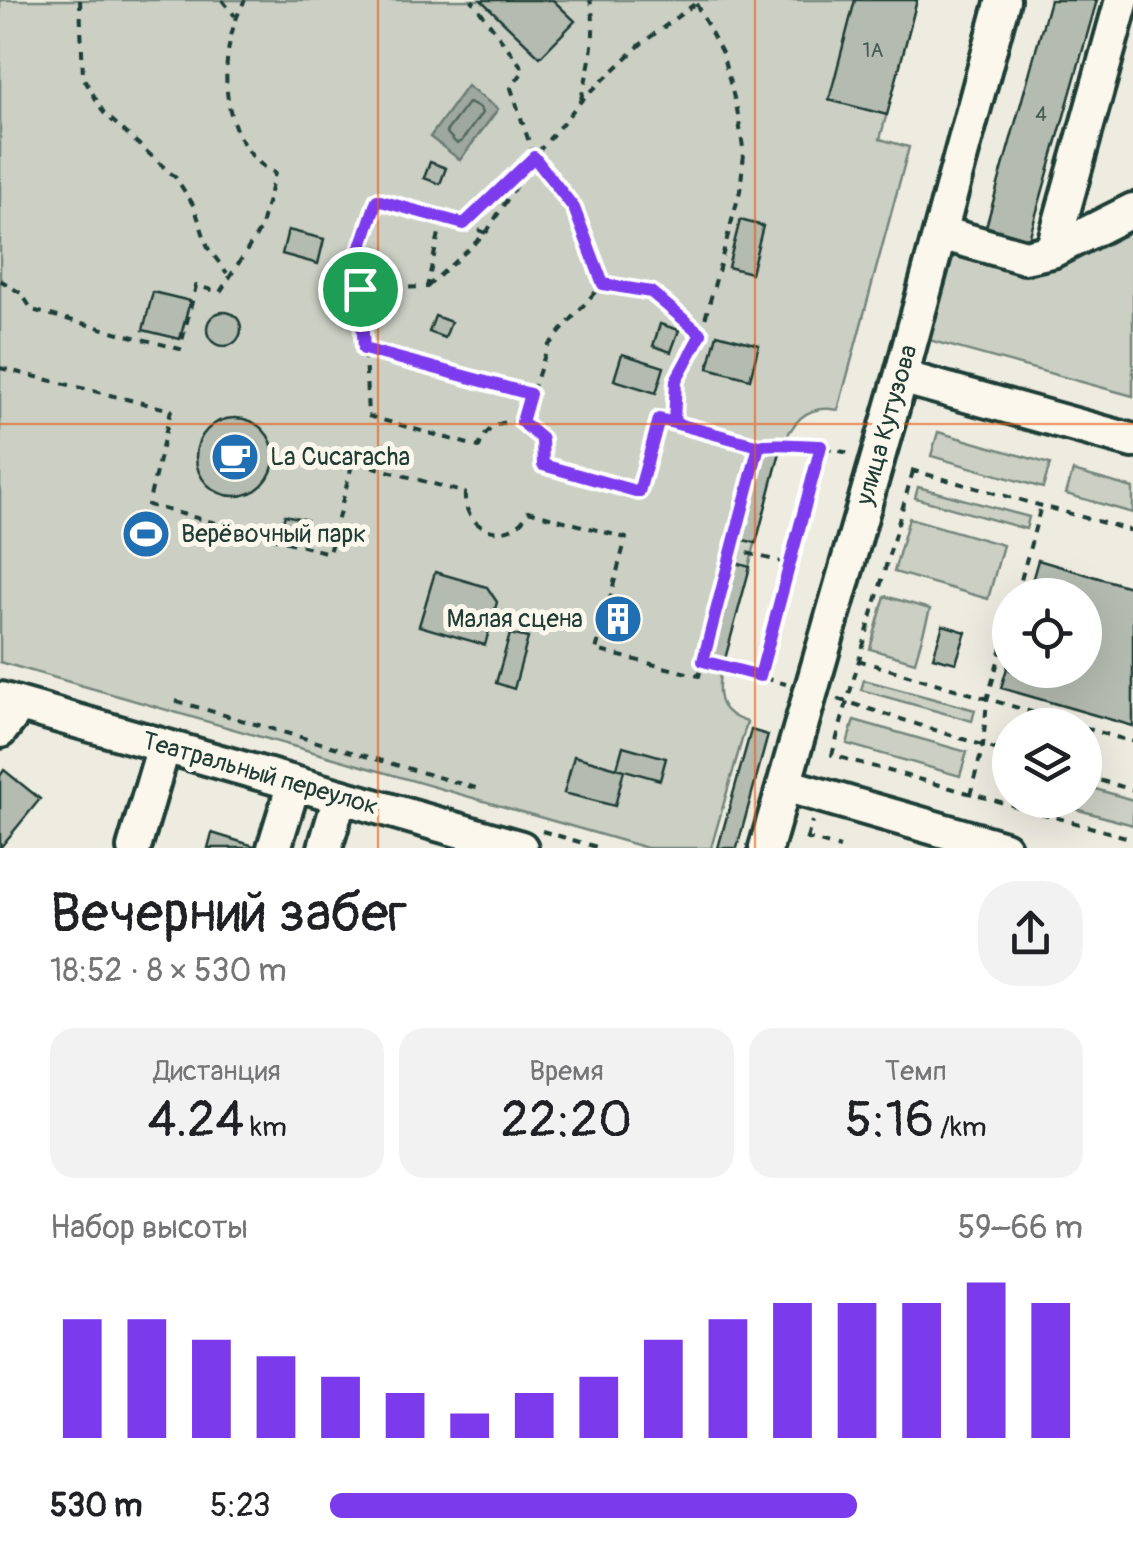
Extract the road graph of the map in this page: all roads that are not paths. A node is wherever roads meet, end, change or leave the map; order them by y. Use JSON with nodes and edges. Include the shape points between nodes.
{"nodes":[{"id":1,"x":1004,"y":0,"type":"edge"},
{"id":2,"x":1122,"y":0,"type":"edge"},
{"id":3,"x":1133,"y":210,"type":"edge"},
{"id":4,"x":941,"y":233,"type":"junction"},
{"id":5,"x":1052,"y":251,"type":"junction"},
{"id":6,"x":901,"y":377,"type":"junction"},
{"id":7,"x":1133,"y":442,"type":"edge"},
{"id":8,"x":7,"y":711,"type":"edge"},
{"id":9,"x":164,"y":746,"type":"junction"},
{"id":10,"x":294,"y":783,"type":"junction"},
{"id":11,"x":784,"y":785,"type":"junction"},
{"id":12,"x":340,"y":797,"type":"junction"},
{"id":13,"x":769,"y":838,"type":"edge"},
{"id":14,"x":504,"y":846,"type":"edge"},
{"id":15,"x":134,"y":848,"type":"edge"},
{"id":16,"x":274,"y":848,"type":"edge"},
{"id":17,"x":326,"y":848,"type":"edge"},
{"id":18,"x":1004,"y":848,"type":"edge"}],
"edges":[{"from":1,"to":4,"type":"street","name":"улица Кутузова"},
{"from":2,"to":5,"type":"street"},
{"from":3,"to":5,"type":"street"},
{"from":4,"to":5,"type":"street","via":[[1025,257]]},
{"from":4,"to":6,"type":"street","name":"улица Кутузова"},
{"from":6,"to":7,"type":"street"},
{"from":6,"to":11,"type":"street","name":"улица Кутузова"},
{"from":8,"to":9,"type":"street","name":"Театральный переулок"},
{"from":9,"to":10,"type":"street","name":"Театральный переулок"},
{"from":9,"to":15,"type":"street"},
{"from":10,"to":12,"type":"street","name":"Театральный переулок"},
{"from":10,"to":16,"type":"street"},
{"from":11,"to":13,"type":"street","name":"улица Кутузова"},
{"from":11,"to":18,"type":"street"},
{"from":12,"to":14,"type":"street","name":"Театральный переулок"},
{"from":12,"to":17,"type":"street"}]}
